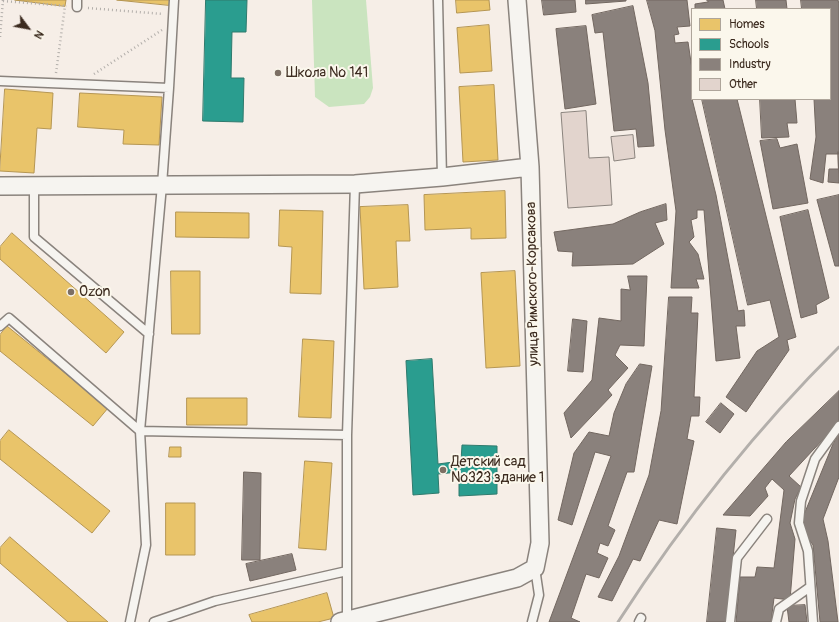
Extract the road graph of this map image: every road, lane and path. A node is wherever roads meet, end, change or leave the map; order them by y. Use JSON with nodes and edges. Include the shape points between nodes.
{"nodes":[{"id":1,"x":3,"y":0,"type":"edge"},
{"id":2,"x":174,"y":0,"type":"edge"},
{"id":3,"x":438,"y":0,"type":"edge"},
{"id":4,"x":517,"y":0,"type":"edge"},
{"id":5,"x":65,"y":6,"type":"dead end"},
{"id":6,"x":173,"y":23,"type":"junction"},
{"id":7,"x":0,"y":37,"type":"edge"},
{"id":8,"x":0,"y":81,"type":"edge"},
{"id":9,"x":54,"y":83,"type":"junction"},
{"id":10,"x":79,"y":84,"type":"junction"},
{"id":11,"x":169,"y":88,"type":"junction"},
{"id":12,"x":530,"y":167,"type":"junction"},
{"id":13,"x":442,"y":177,"type":"junction"},
{"id":14,"x":355,"y":184,"type":"junction"},
{"id":15,"x":162,"y":185,"type":"junction"},
{"id":16,"x":0,"y":186,"type":"edge"},
{"id":17,"x":34,"y":186,"type":"junction"},
{"id":18,"x":0,"y":326,"type":"edge"},
{"id":19,"x":149,"y":334,"type":"junction"},
{"id":20,"x":839,"y":426,"type":"edge"},
{"id":21,"x":140,"y":431,"type":"junction"},
{"id":22,"x":347,"y":435,"type":"junction"},
{"id":23,"x":767,"y":519,"type":"dead end"},
{"id":24,"x":535,"y":568,"type":"junction"},
{"id":25,"x":347,"y":571,"type":"junction"},
{"id":26,"x":810,"y":587,"type":"junction"},
{"id":27,"x":344,"y":621,"type":"edge"},
{"id":28,"x":130,"y":622,"type":"edge"},
{"id":29,"x":154,"y":622,"type":"edge"},
{"id":30,"x":532,"y":622,"type":"edge"},
{"id":31,"x":730,"y":622,"type":"edge"},
{"id":32,"x":776,"y":622,"type":"edge"},
{"id":33,"x":813,"y":622,"type":"edge"}],
"edges":[{"from":1,"to":7,"type":"path"},
{"from":2,"to":6,"type":"lane"},
{"from":3,"to":13,"type":"lane"},
{"from":4,"to":12,"type":"street","name":"улица Римского-Корсакова"},
{"from":5,"to":9,"type":"path"},
{"from":6,"to":10,"type":"path"},
{"from":6,"to":11,"type":"lane"},
{"from":8,"to":9,"type":"lane"},
{"from":9,"to":10,"type":"lane"},
{"from":10,"to":11,"type":"lane"},
{"from":11,"to":15,"type":"lane"},
{"from":12,"to":13,"type":"street"},
{"from":12,"to":24,"type":"street","name":"улица Римского-Корсакова","via":[[540,543]]},
{"from":13,"to":14,"type":"street"},
{"from":14,"to":15,"type":"street"},
{"from":14,"to":22,"type":"lane"},
{"from":15,"to":17,"type":"street"},
{"from":15,"to":19,"type":"lane"},
{"from":16,"to":17,"type":"street"},
{"from":17,"to":19,"type":"lane","via":[[34,237]]},
{"from":18,"to":21,"type":"lane","via":[[9,318]]},
{"from":19,"to":21,"type":"lane"},
{"from":20,"to":26,"type":"lane","via":[[814,459],[801,500],[799,523],[808,551]]},
{"from":21,"to":22,"type":"lane"},
{"from":21,"to":28,"type":"lane","via":[[146,545]]},
{"from":22,"to":25,"type":"lane"},
{"from":23,"to":31,"type":"lane","via":[[737,558]]},
{"from":24,"to":27,"type":"street","via":[[517,578]]},
{"from":24,"to":30,"type":"lane","via":[[539,595]]},
{"from":25,"to":27,"type":"lane"},
{"from":25,"to":29,"type":"lane","via":[[215,601]]},
{"from":26,"to":32,"type":"lane","via":[[779,609]]},
{"from":26,"to":33,"type":"lane"}]}
